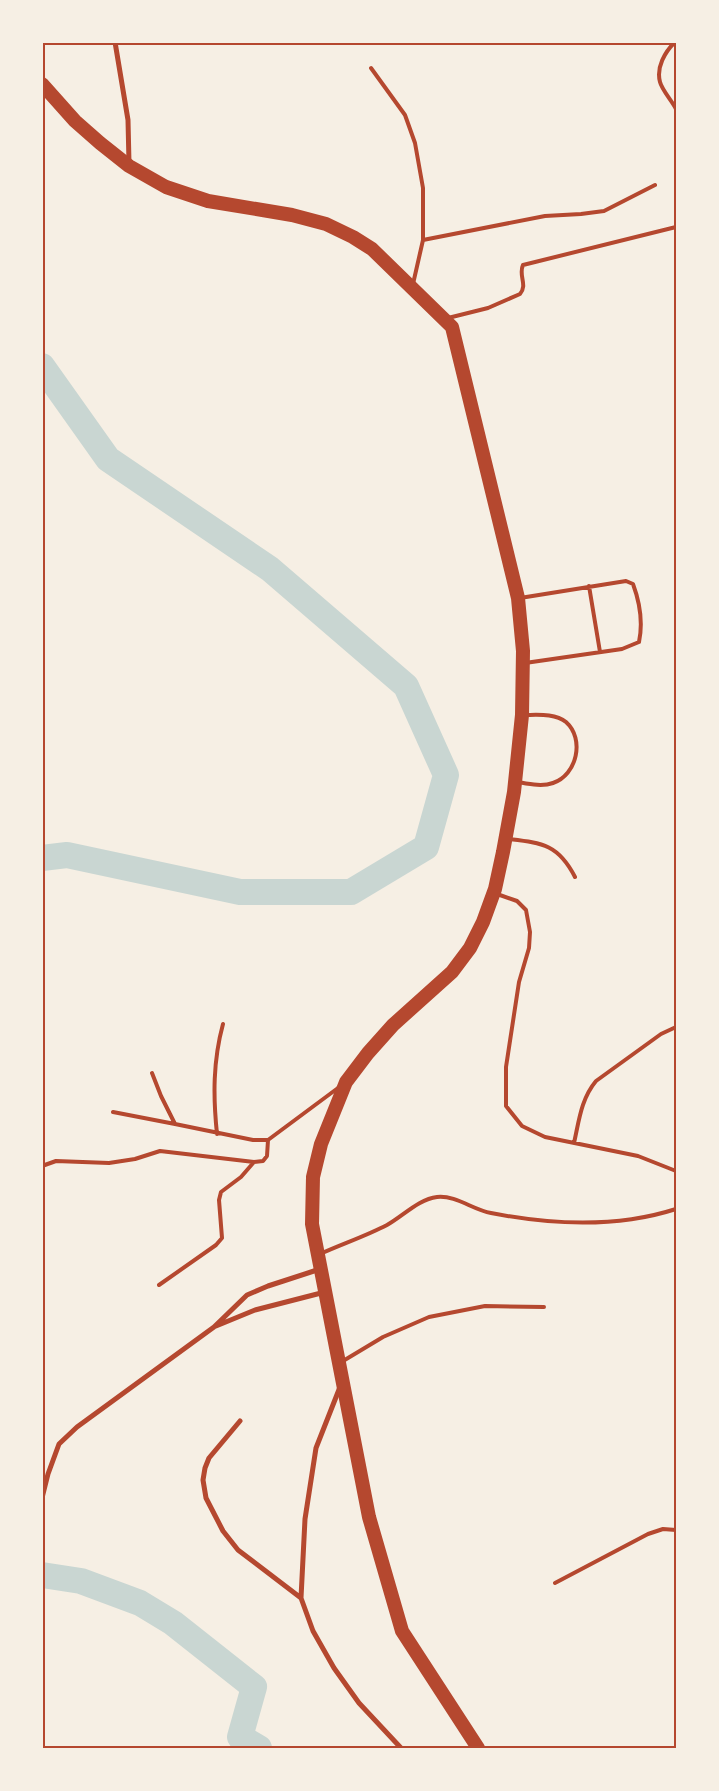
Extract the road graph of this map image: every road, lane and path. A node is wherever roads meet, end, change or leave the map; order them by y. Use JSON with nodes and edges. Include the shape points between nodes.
{"nodes":[{"id":1,"x":115,"y":42,"type":"edge"},
{"id":2,"x":675,"y":42,"type":"edge"},
{"id":3,"x":371,"y":68,"type":"dead end"},
{"id":4,"x":42,"y":84,"type":"edge"},
{"id":5,"x":676,"y":109,"type":"edge"},
{"id":6,"x":128,"y":166,"type":"junction"},
{"id":7,"x":655,"y":185,"type":"dead end"},
{"id":8,"x":676,"y":227,"type":"edge"},
{"id":9,"x":423,"y":240,"type":"junction"},
{"id":10,"x":412,"y":288,"type":"junction"},
{"id":11,"x":444,"y":319,"type":"junction"},
{"id":12,"x":589,"y":586,"type":"junction"},
{"id":13,"x":518,"y":598,"type":"junction"},
{"id":14,"x":600,"y":652,"type":"junction"},
{"id":15,"x":523,"y":663,"type":"junction"},
{"id":16,"x":522,"y":715,"type":"junction"},
{"id":17,"x":515,"y":782,"type":"junction"},
{"id":18,"x":506,"y":839,"type":"junction"},
{"id":19,"x":575,"y":877,"type":"dead end"},
{"id":20,"x":493,"y":893,"type":"junction"},
{"id":21,"x":223,"y":1024,"type":"dead end"},
{"id":22,"x":676,"y":1027,"type":"edge"},
{"id":23,"x":152,"y":1073,"type":"dead end"},
{"id":24,"x":346,"y":1082,"type":"junction"},
{"id":25,"x":113,"y":1112,"type":"dead end"},
{"id":26,"x":175,"y":1124,"type":"junction"},
{"id":27,"x":217,"y":1134,"type":"junction"},
{"id":28,"x":268,"y":1140,"type":"junction"},
{"id":29,"x":574,"y":1143,"type":"junction"},
{"id":30,"x":254,"y":1162,"type":"junction"},
{"id":31,"x":42,"y":1166,"type":"edge"},
{"id":32,"x":676,"y":1171,"type":"edge"},
{"id":33,"x":676,"y":1209,"type":"edge"},
{"id":34,"x":318,"y":1255,"type":"junction"},
{"id":35,"x":321,"y":1269,"type":"junction"},
{"id":36,"x":159,"y":1285,"type":"dead end"},
{"id":37,"x":325,"y":1292,"type":"junction"},
{"id":38,"x":544,"y":1307,"type":"dead end"},
{"id":39,"x":214,"y":1327,"type":"junction"},
{"id":40,"x":340,"y":1363,"type":"junction"},
{"id":41,"x":343,"y":1381,"type":"junction"},
{"id":42,"x":240,"y":1421,"type":"dead end"},
{"id":43,"x":42,"y":1498,"type":"edge"},
{"id":44,"x":676,"y":1530,"type":"edge"},
{"id":45,"x":555,"y":1583,"type":"dead end"},
{"id":46,"x":301,"y":1598,"type":"junction"},
{"id":47,"x":401,"y":1748,"type":"edge"},
{"id":48,"x":478,"y":1748,"type":"edge"}],
"edges":[{"from":1,"to":6,"type":"street","via":[[128,120]]},
{"from":2,"to":5,"type":"lane","via":[[660,65],[660,82]]},
{"from":3,"to":9,"type":"lane","via":[[405,115],[415,143],[423,188]]},
{"from":4,"to":6,"type":"highway","via":[[75,121]]},
{"from":6,"to":10,"type":"highway","via":[[166,187],[208,201],[292,214],[326,224],[372,249]]},
{"from":7,"to":9,"type":"lane","via":[[604,211],[545,216]]},
{"from":8,"to":11,"type":"lane","via":[[523,265],[520,269],[524,284],[520,294],[488,308]]},
{"from":9,"to":10,"type":"lane"},
{"from":10,"to":11,"type":"highway"},
{"from":11,"to":13,"type":"highway","via":[[452,327]]},
{"from":12,"to":13,"type":"lane"},
{"from":12,"to":14,"type":"lane"},
{"from":12,"to":14,"type":"lane","via":[[626,581],[633,584],[638,599],[642,629],[638,642],[622,649]]},
{"from":13,"to":15,"type":"highway"},
{"from":14,"to":15,"type":"lane"},
{"from":15,"to":16,"type":"highway"},
{"from":16,"to":17,"type":"highway"},
{"from":16,"to":17,"type":"lane","via":[[545,715],[564,721],[578,744],[565,776],[552,783]]},
{"from":17,"to":18,"type":"highway"},
{"from":18,"to":19,"type":"lane","via":[[544,844],[566,860]]},
{"from":18,"to":20,"type":"highway"},
{"from":20,"to":24,"type":"highway","via":[[470,948],[452,972],[394,1025]]},
{"from":20,"to":29,"type":"lane","via":[[517,901],[526,910],[530,932],[506,1068],[506,1106],[522,1126],[545,1137]]},
{"from":21,"to":27,"type":"lane","via":[[214,1072]]},
{"from":22,"to":29,"type":"lane","via":[[661,1034],[596,1081],[583,1104]]},
{"from":23,"to":26,"type":"lane"},
{"from":24,"to":28,"type":"lane"},
{"from":24,"to":34,"type":"highway","via":[[332,1112],[313,1177],[312,1224]]},
{"from":25,"to":26,"type":"lane"},
{"from":26,"to":27,"type":"lane"},
{"from":27,"to":28,"type":"lane"},
{"from":28,"to":30,"type":"lane","via":[[267,1156],[263,1161]]},
{"from":29,"to":32,"type":"lane","via":[[638,1156]]},
{"from":30,"to":31,"type":"lane","via":[[160,1151],[109,1163],[56,1161]]},
{"from":30,"to":36,"type":"lane","via":[[221,1192],[222,1238]]},
{"from":33,"to":34,"type":"lane","via":[[614,1222],[572,1223],[488,1212],[437,1197],[426,1200],[387,1225]]},
{"from":34,"to":35,"type":"highway"},
{"from":35,"to":37,"type":"highway"},
{"from":35,"to":39,"type":"street","via":[[247,1295]]},
{"from":37,"to":39,"type":"street","via":[[248,1313]]},
{"from":37,"to":40,"type":"highway"},
{"from":38,"to":40,"type":"lane","via":[[485,1306],[429,1318],[383,1337]]},
{"from":39,"to":43,"type":"street","via":[[77,1426],[59,1444]]},
{"from":40,"to":41,"type":"highway"},
{"from":41,"to":46,"type":"street","via":[[316,1448],[305,1519]]},
{"from":41,"to":48,"type":"highway","via":[[369,1517],[402,1631]]},
{"from":42,"to":46,"type":"street","via":[[209,1458],[203,1480],[206,1498],[223,1531],[238,1550]]},
{"from":44,"to":45,"type":"lane","via":[[663,1529],[648,1534]]},
{"from":46,"to":47,"type":"street","via":[[313,1631],[334,1668],[359,1703]]}]}
